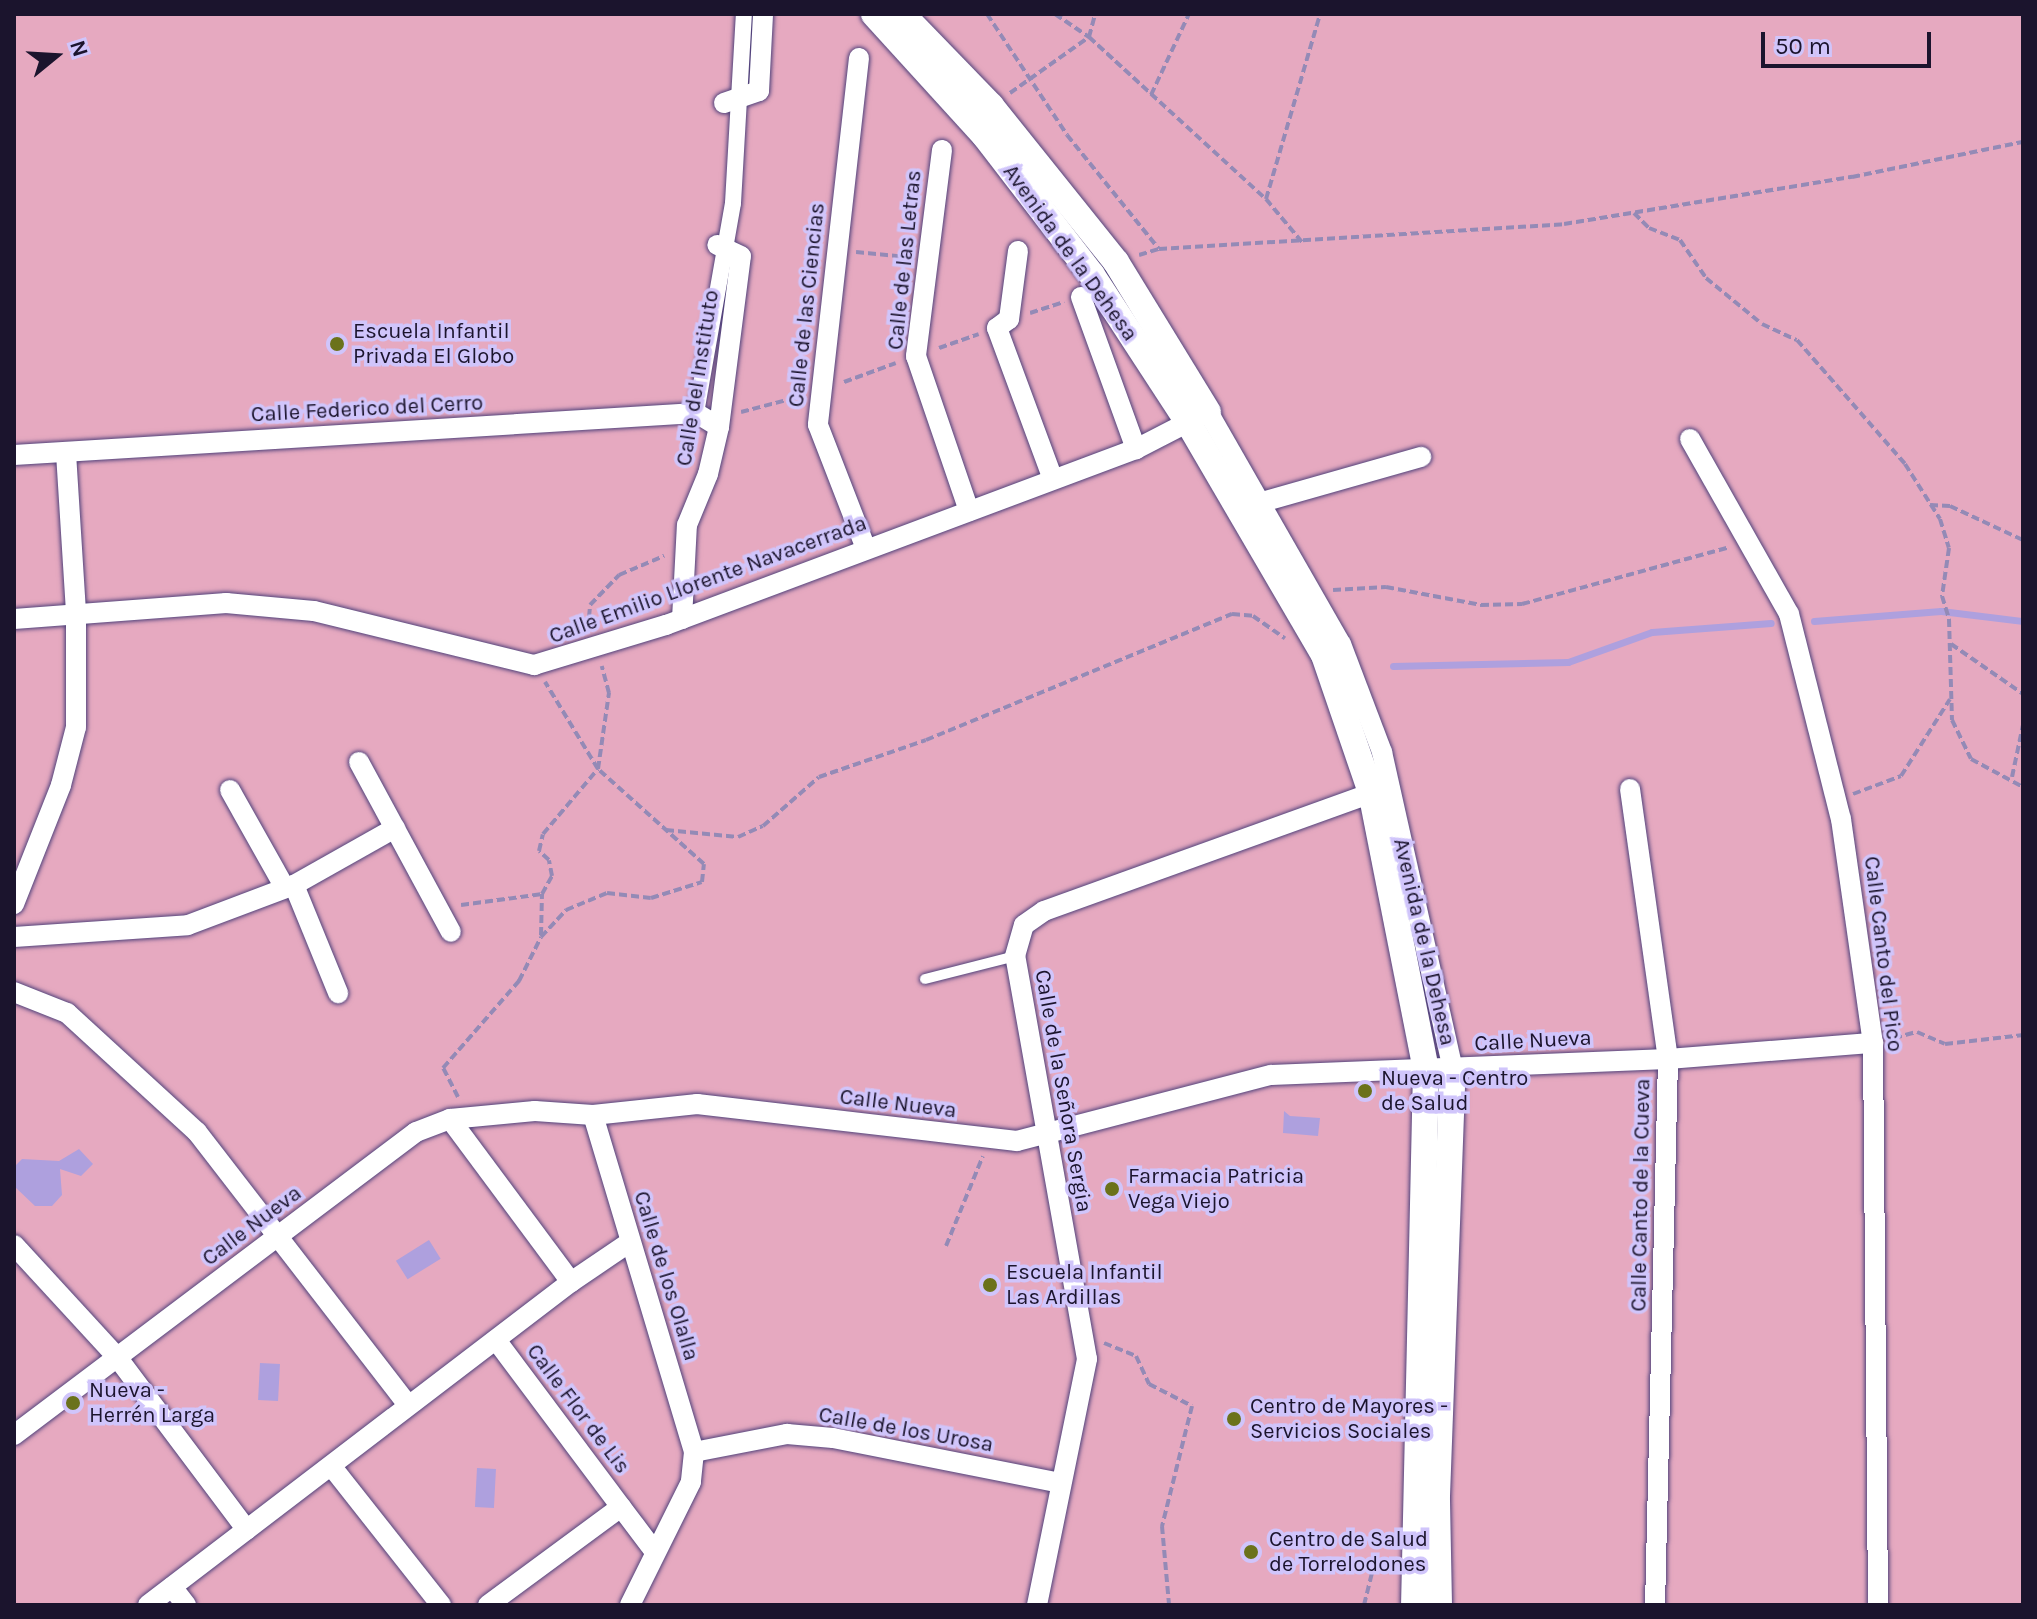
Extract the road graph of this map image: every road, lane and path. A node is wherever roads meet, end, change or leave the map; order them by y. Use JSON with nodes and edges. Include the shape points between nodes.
{"nodes":[{"id":1,"x":744,"y":14,"type":"edge"},
{"id":2,"x":763,"y":14,"type":"edge"},
{"id":3,"x":874,"y":14,"type":"edge"},
{"id":4,"x":902,"y":14,"type":"edge"},
{"id":5,"x":987,"y":14,"type":"edge"},
{"id":6,"x":1055,"y":14,"type":"edge"},
{"id":7,"x":1095,"y":14,"type":"edge"},
{"id":8,"x":1189,"y":14,"type":"edge"},
{"id":9,"x":1320,"y":14,"type":"edge"},
{"id":10,"x":1089,"y":37,"type":"junction"},
{"id":11,"x":859,"y":58,"type":"dead end"},
{"id":12,"x":1027,"y":80,"type":"junction"},
{"id":13,"x":1151,"y":95,"type":"junction"},
{"id":14,"x":732,"y":100,"type":"junction"},
{"id":15,"x":991,"y":106,"type":"junction"},
{"id":16,"x":2023,"y":142,"type":"edge"},
{"id":17,"x":942,"y":150,"type":"dead end"},
{"id":18,"x":1266,"y":199,"type":"junction"},
{"id":19,"x":1634,"y":213,"type":"junction"},
{"id":20,"x":1302,"y":242,"type":"junction"},
{"id":21,"x":721,"y":246,"type":"junction"},
{"id":22,"x":1159,"y":249,"type":"junction"},
{"id":23,"x":1018,"y":251,"type":"dead end"},
{"id":24,"x":880,"y":255,"type":"dead end"},
{"id":25,"x":926,"y":259,"type":"junction"},
{"id":26,"x":1116,"y":262,"type":"junction"},
{"id":27,"x":1081,"y":297,"type":"joint"},
{"id":28,"x":1003,"y":324,"type":"junction"},
{"id":29,"x":948,"y":345,"type":"dead end"},
{"id":30,"x":916,"y":356,"type":"junction"},
{"id":31,"x":854,"y":378,"type":"dead end"},
{"id":32,"x":822,"y":391,"type":"junction"},
{"id":33,"x":721,"y":406,"type":"junction"},
{"id":34,"x":696,"y":413,"type":"junction"},
{"id":35,"x":1198,"y":418,"type":"junction"},
{"id":36,"x":719,"y":427,"type":"junction"},
{"id":37,"x":1690,"y":439,"type":"dead end"},
{"id":38,"x":1136,"y":449,"type":"junction"},
{"id":39,"x":66,"y":452,"type":"junction"},
{"id":40,"x":14,"y":455,"type":"edge"},
{"id":41,"x":1421,"y":457,"type":"dead end"},
{"id":42,"x":1053,"y":479,"type":"junction"},
{"id":43,"x":1251,"y":505,"type":"junction"},
{"id":44,"x":1930,"y":505,"type":"junction"},
{"id":45,"x":969,"y":511,"type":"junction"},
{"id":46,"x":2023,"y":540,"type":"edge"},
{"id":47,"x":1749,"y":543,"type":"junction"},
{"id":48,"x":866,"y":549,"type":"junction"},
{"id":49,"x":671,"y":565,"type":"dead end"},
{"id":50,"x":1312,"y":592,"type":"junction"},
{"id":51,"x":76,"y":612,"type":"junction"},
{"id":52,"x":14,"y":619,"type":"edge"},
{"id":53,"x":682,"y":619,"type":"junction"},
{"id":54,"x":595,"y":637,"type":"junction"},
{"id":55,"x":1951,"y":644,"type":"junction"},
{"id":56,"x":1324,"y":655,"type":"junction"},
{"id":57,"x":534,"y":665,"type":"junction"},
{"id":58,"x":2023,"y":694,"type":"edge"},
{"id":59,"x":1951,"y":697,"type":"junction"},
{"id":60,"x":2023,"y":725,"type":"edge"},
{"id":61,"x":359,"y":762,"type":"dead end"},
{"id":62,"x":598,"y":769,"type":"junction"},
{"id":63,"x":2012,"y":778,"type":"junction"},
{"id":64,"x":2023,"y":787,"type":"edge"},
{"id":65,"x":1630,"y":789,"type":"dead end"},
{"id":66,"x":230,"y":790,"type":"dead end"},
{"id":67,"x":1381,"y":790,"type":"junction"},
{"id":68,"x":1836,"y":798,"type":"junction"},
{"id":69,"x":395,"y":828,"type":"junction"},
{"id":70,"x":666,"y":830,"type":"junction"},
{"id":71,"x":290,"y":886,"type":"junction"},
{"id":72,"x":542,"y":894,"type":"junction"},
{"id":73,"x":14,"y":904,"type":"edge"},
{"id":74,"x":438,"y":908,"type":"junction"},
{"id":75,"x":451,"y":932,"type":"dead end"},
{"id":76,"x":14,"y":937,"type":"edge"},
{"id":77,"x":541,"y":937,"type":"junction"},
{"id":78,"x":1015,"y":956,"type":"junction"},
{"id":79,"x":925,"y":979,"type":"dead end"},
{"id":80,"x":14,"y":992,"type":"edge"},
{"id":81,"x":338,"y":993,"type":"dead end"},
{"id":82,"x":2023,"y":1035,"type":"edge"},
{"id":83,"x":1873,"y":1043,"type":"junction"},
{"id":84,"x":1668,"y":1059,"type":"junction"},
{"id":85,"x":1440,"y":1069,"type":"junction"},
{"id":86,"x":593,"y":1115,"type":"junction"},
{"id":87,"x":459,"y":1118,"type":"junction"},
{"id":88,"x":1048,"y":1133,"type":"junction"},
{"id":89,"x":989,"y":1139,"type":"junction"},
{"id":90,"x":277,"y":1236,"type":"junction"},
{"id":91,"x":630,"y":1242,"type":"junction"},
{"id":92,"x":14,"y":1245,"type":"edge"},
{"id":93,"x":946,"y":1246,"type":"dead end"},
{"id":94,"x":571,"y":1282,"type":"junction"},
{"id":95,"x":1083,"y":1329,"type":"junction"},
{"id":96,"x":496,"y":1340,"type":"junction"},
{"id":97,"x":117,"y":1357,"type":"junction"},
{"id":98,"x":408,"y":1405,"type":"junction"},
{"id":99,"x":14,"y":1435,"type":"edge"},
{"id":100,"x":694,"y":1452,"type":"junction"},
{"id":101,"x":332,"y":1467,"type":"junction"},
{"id":102,"x":1061,"y":1483,"type":"junction"},
{"id":103,"x":621,"y":1507,"type":"junction"},
{"id":104,"x":247,"y":1530,"type":"junction"},
{"id":105,"x":655,"y":1552,"type":"junction"},
{"id":106,"x":1373,"y":1570,"type":"dead end"},
{"id":107,"x":172,"y":1587,"type":"junction"},
{"id":108,"x":148,"y":1605,"type":"edge"},
{"id":109,"x":186,"y":1605,"type":"edge"},
{"id":110,"x":441,"y":1605,"type":"edge"},
{"id":111,"x":488,"y":1605,"type":"edge"},
{"id":112,"x":630,"y":1605,"type":"edge"},
{"id":113,"x":1037,"y":1605,"type":"edge"},
{"id":114,"x":1169,"y":1605,"type":"edge"},
{"id":115,"x":1364,"y":1605,"type":"edge"},
{"id":116,"x":1414,"y":1605,"type":"edge"},
{"id":117,"x":1439,"y":1605,"type":"edge"},
{"id":118,"x":1655,"y":1605,"type":"edge"},
{"id":119,"x":1878,"y":1605,"type":"edge"}],
"edges":[{"from":1,"to":14,"type":"street","name":"Calle del Instituto"},
{"from":2,"to":14,"type":"street","via":[[759,91]]},
{"from":3,"to":35,"type":"street","name":"Avenida de la Dehesa","via":[[971,119]]},
{"from":4,"to":15,"type":"street","name":"Avenida de la Dehesa"},
{"from":5,"to":12,"type":"path"},
{"from":6,"to":10,"type":"path"},
{"from":7,"to":10,"type":"path"},
{"from":8,"to":13,"type":"path"},
{"from":9,"to":18,"type":"path"},
{"from":10,"to":12,"type":"path"},
{"from":10,"to":13,"type":"path"},
{"from":11,"to":32,"type":"street","name":"Calle de las Ciencias"},
{"from":12,"to":15,"type":"path"},
{"from":12,"to":22,"type":"path","via":[[1115,200]]},
{"from":13,"to":18,"type":"path"},
{"from":14,"to":21,"type":"street","name":"Calle del Instituto"},
{"from":15,"to":26,"type":"street","name":"Avenida de la Dehesa"},
{"from":16,"to":19,"type":"path"},
{"from":17,"to":25,"type":"street","name":"Calle de las Letras"},
{"from":18,"to":20,"type":"path"},
{"from":19,"to":20,"type":"path","via":[[1564,224]]},
{"from":19,"to":44,"type":"path","via":[[1649,228],[1680,240],[1706,278],[1762,324],[1797,340],[1905,464]]},
{"from":20,"to":22,"type":"path"},
{"from":21,"to":33,"type":"street","name":"Calle del Instituto","via":[[741,256]]},
{"from":21,"to":34,"type":"street","name":"Calle del Instituto"},
{"from":22,"to":26,"type":"path"},
{"from":23,"to":28,"type":"street"},
{"from":24,"to":25,"type":"path"},
{"from":25,"to":30,"type":"street","name":"Calle de las Letras"},
{"from":26,"to":35,"type":"street","name":"Avenida de la Dehesa"},
{"from":27,"to":28,"type":"path"},
{"from":27,"to":38,"type":"street"},
{"from":28,"to":29,"type":"path"},
{"from":28,"to":42,"type":"street"},
{"from":30,"to":31,"type":"path"},
{"from":30,"to":45,"type":"street","name":"Calle de las Letras"},
{"from":32,"to":33,"type":"path","via":[[734,414]]},
{"from":32,"to":48,"type":"street","name":"Calle de las Ciencias","via":[[818,425]]},
{"from":33,"to":36,"type":"street","name":"Calle del Instituto"},
{"from":34,"to":36,"type":"street"},
{"from":34,"to":39,"type":"street","name":"Calle Federico del Cerro"},
{"from":35,"to":38,"type":"street","name":"Calle Emilio Llorente Navacerrada"},
{"from":35,"to":43,"type":"street","name":"Avenida de la Dehesa"},
{"from":36,"to":53,"type":"street","name":"Calle del Instituto","via":[[708,474],[687,525]]},
{"from":37,"to":47,"type":"street","name":"Calle Canto del Pico"},
{"from":38,"to":42,"type":"street","name":"Calle Emilio Llorente Navacerrada"},
{"from":39,"to":40,"type":"street","name":"Calle Federico del Cerro"},
{"from":39,"to":51,"type":"street"},
{"from":41,"to":43,"type":"street"},
{"from":42,"to":45,"type":"street","name":"Calle Emilio Llorente Navacerrada"},
{"from":43,"to":50,"type":"street","name":"Avenida de la Dehesa"},
{"from":43,"to":56,"type":"street","name":"Avenida de la Dehesa"},
{"from":44,"to":46,"type":"path","via":[[1950,506]]},
{"from":44,"to":55,"type":"path","via":[[1949,548],[1942,596]]},
{"from":45,"to":48,"type":"street","name":"Calle Emilio Llorente Navacerrada"},
{"from":47,"to":50,"type":"path","via":[[1522,604],[1481,605],[1386,587]]},
{"from":47,"to":68,"type":"street","name":"Calle Canto del Pico","via":[[1789,614]]},
{"from":48,"to":53,"type":"street","name":"Calle Emilio Llorente Navacerrada"},
{"from":49,"to":54,"type":"path","via":[[672,552],[619,575],[590,605]]},
{"from":50,"to":67,"type":"street","name":"Avenida de la Dehesa","via":[[1341,644]]},
{"from":51,"to":52,"type":"street","name":"Calle Emilio Llorente Navacerrada"},
{"from":51,"to":57,"type":"street","name":"Calle Emilio Llorente Navacerrada","via":[[226,603],[314,611]]},
{"from":51,"to":73,"type":"street","via":[[76,727],[61,785]]},
{"from":53,"to":54,"type":"street","name":"Calle Emilio Llorente Navacerrada"},
{"from":54,"to":57,"type":"street","name":"Calle Emilio Llorente Navacerrada"},
{"from":54,"to":62,"type":"path","via":[[609,693]]},
{"from":55,"to":58,"type":"path"},
{"from":55,"to":59,"type":"path"},
{"from":56,"to":67,"type":"street","name":"Avenida de la Dehesa"},
{"from":56,"to":70,"type":"path","via":[[1279,635],[1253,616],[1232,614],[926,740],[819,777],[763,826],[738,837]]},
{"from":57,"to":62,"type":"path"},
{"from":59,"to":63,"type":"path","via":[[1952,720],[1971,759]]},
{"from":59,"to":68,"type":"path","via":[[1901,776]]},
{"from":60,"to":63,"type":"path"},
{"from":61,"to":69,"type":"street"},
{"from":62,"to":70,"type":"path"},
{"from":62,"to":72,"type":"path","via":[[543,834],[539,851],[549,860],[552,876]]},
{"from":63,"to":64,"type":"path"},
{"from":65,"to":84,"type":"street","name":"Calle Canto de la Cueva"},
{"from":66,"to":71,"type":"street"},
{"from":67,"to":78,"type":"street","name":"Calle de la Señora Sergia","via":[[1044,911],[1024,925]]},
{"from":67,"to":85,"type":"street","name":"Avenida de la Dehesa"},
{"from":68,"to":83,"type":"street","name":"Calle Canto del Pico"},
{"from":69,"to":71,"type":"street"},
{"from":69,"to":74,"type":"street"},
{"from":70,"to":77,"type":"path","via":[[704,864],[702,882],[651,898],[607,893],[566,910]]},
{"from":71,"to":76,"type":"street","via":[[188,925]]},
{"from":71,"to":81,"type":"street"},
{"from":72,"to":74,"type":"path"},
{"from":72,"to":77,"type":"path"},
{"from":74,"to":75,"type":"street"},
{"from":77,"to":87,"type":"path","via":[[519,981],[443,1068]]},
{"from":78,"to":79,"type":"lane"},
{"from":78,"to":88,"type":"street","name":"Calle de la Señora Sergia"},
{"from":80,"to":90,"type":"street","via":[[67,1013],[197,1132]]},
{"from":82,"to":83,"type":"path","via":[[1945,1044],[1917,1032]]},
{"from":83,"to":84,"type":"street","name":"Calle Nueva"},
{"from":83,"to":119,"type":"street","name":"Calle Canto del Pico"},
{"from":84,"to":85,"type":"street","name":"Calle Nueva"},
{"from":84,"to":118,"type":"street","name":"Calle Canto de la Cueva"},
{"from":85,"to":88,"type":"street","name":"Calle Nueva","via":[[1271,1075]]},
{"from":85,"to":116,"type":"street","name":"Avenida de la Dehesa"},
{"from":85,"to":117,"type":"street","name":"Avenida de la Dehesa"},
{"from":86,"to":87,"type":"street","name":"Calle Nueva","via":[[535,1111]]},
{"from":86,"to":89,"type":"street","name":"Calle Nueva","via":[[697,1104]]},
{"from":86,"to":91,"type":"street","name":"Calle de los Olalla"},
{"from":87,"to":90,"type":"street","name":"Calle Nueva","via":[[416,1132]]},
{"from":87,"to":94,"type":"street"},
{"from":88,"to":89,"type":"street","name":"Calle Nueva","via":[[1017,1141]]},
{"from":88,"to":95,"type":"street","name":"Calle de la Señora Sergia"},
{"from":89,"to":93,"type":"path","via":[[981,1172]]},
{"from":90,"to":97,"type":"street","name":"Calle Nueva"},
{"from":90,"to":98,"type":"street"},
{"from":91,"to":94,"type":"street","name":"Calle Flor de Lis"},
{"from":91,"to":100,"type":"street","name":"Calle de los Olalla"},
{"from":92,"to":97,"type":"street"},
{"from":94,"to":96,"type":"street","name":"Calle Flor de Lis"},
{"from":95,"to":102,"type":"street","name":"Calle de la Señora Sergia","via":[[1087,1359]]},
{"from":95,"to":114,"type":"path","via":[[1136,1356],[1149,1384],[1192,1406],[1162,1526]]},
{"from":96,"to":98,"type":"street","name":"Calle Flor de Lis"},
{"from":96,"to":103,"type":"street","name":"Calle Flor de Lis"},
{"from":97,"to":99,"type":"street","name":"Calle Nueva"},
{"from":97,"to":104,"type":"street"},
{"from":98,"to":101,"type":"street","name":"Calle Flor de Lis"},
{"from":100,"to":102,"type":"street","name":"Calle de los Urosa","via":[[787,1434],[833,1438]]},
{"from":100,"to":105,"type":"street","via":[[691,1482]]},
{"from":101,"to":104,"type":"street","name":"Calle Flor de Lis"},
{"from":101,"to":110,"type":"street"},
{"from":102,"to":113,"type":"street","name":"Calle de la Señora Sergia"},
{"from":103,"to":105,"type":"street","name":"Calle Flor de Lis"},
{"from":103,"to":111,"type":"street","name":"Calle Flor de Lis"},
{"from":104,"to":107,"type":"street","name":"Calle Flor de Lis"},
{"from":105,"to":112,"type":"street"},
{"from":106,"to":115,"type":"path"},
{"from":107,"to":108,"type":"street","name":"Calle Flor de Lis"},
{"from":107,"to":109,"type":"street"}]}
